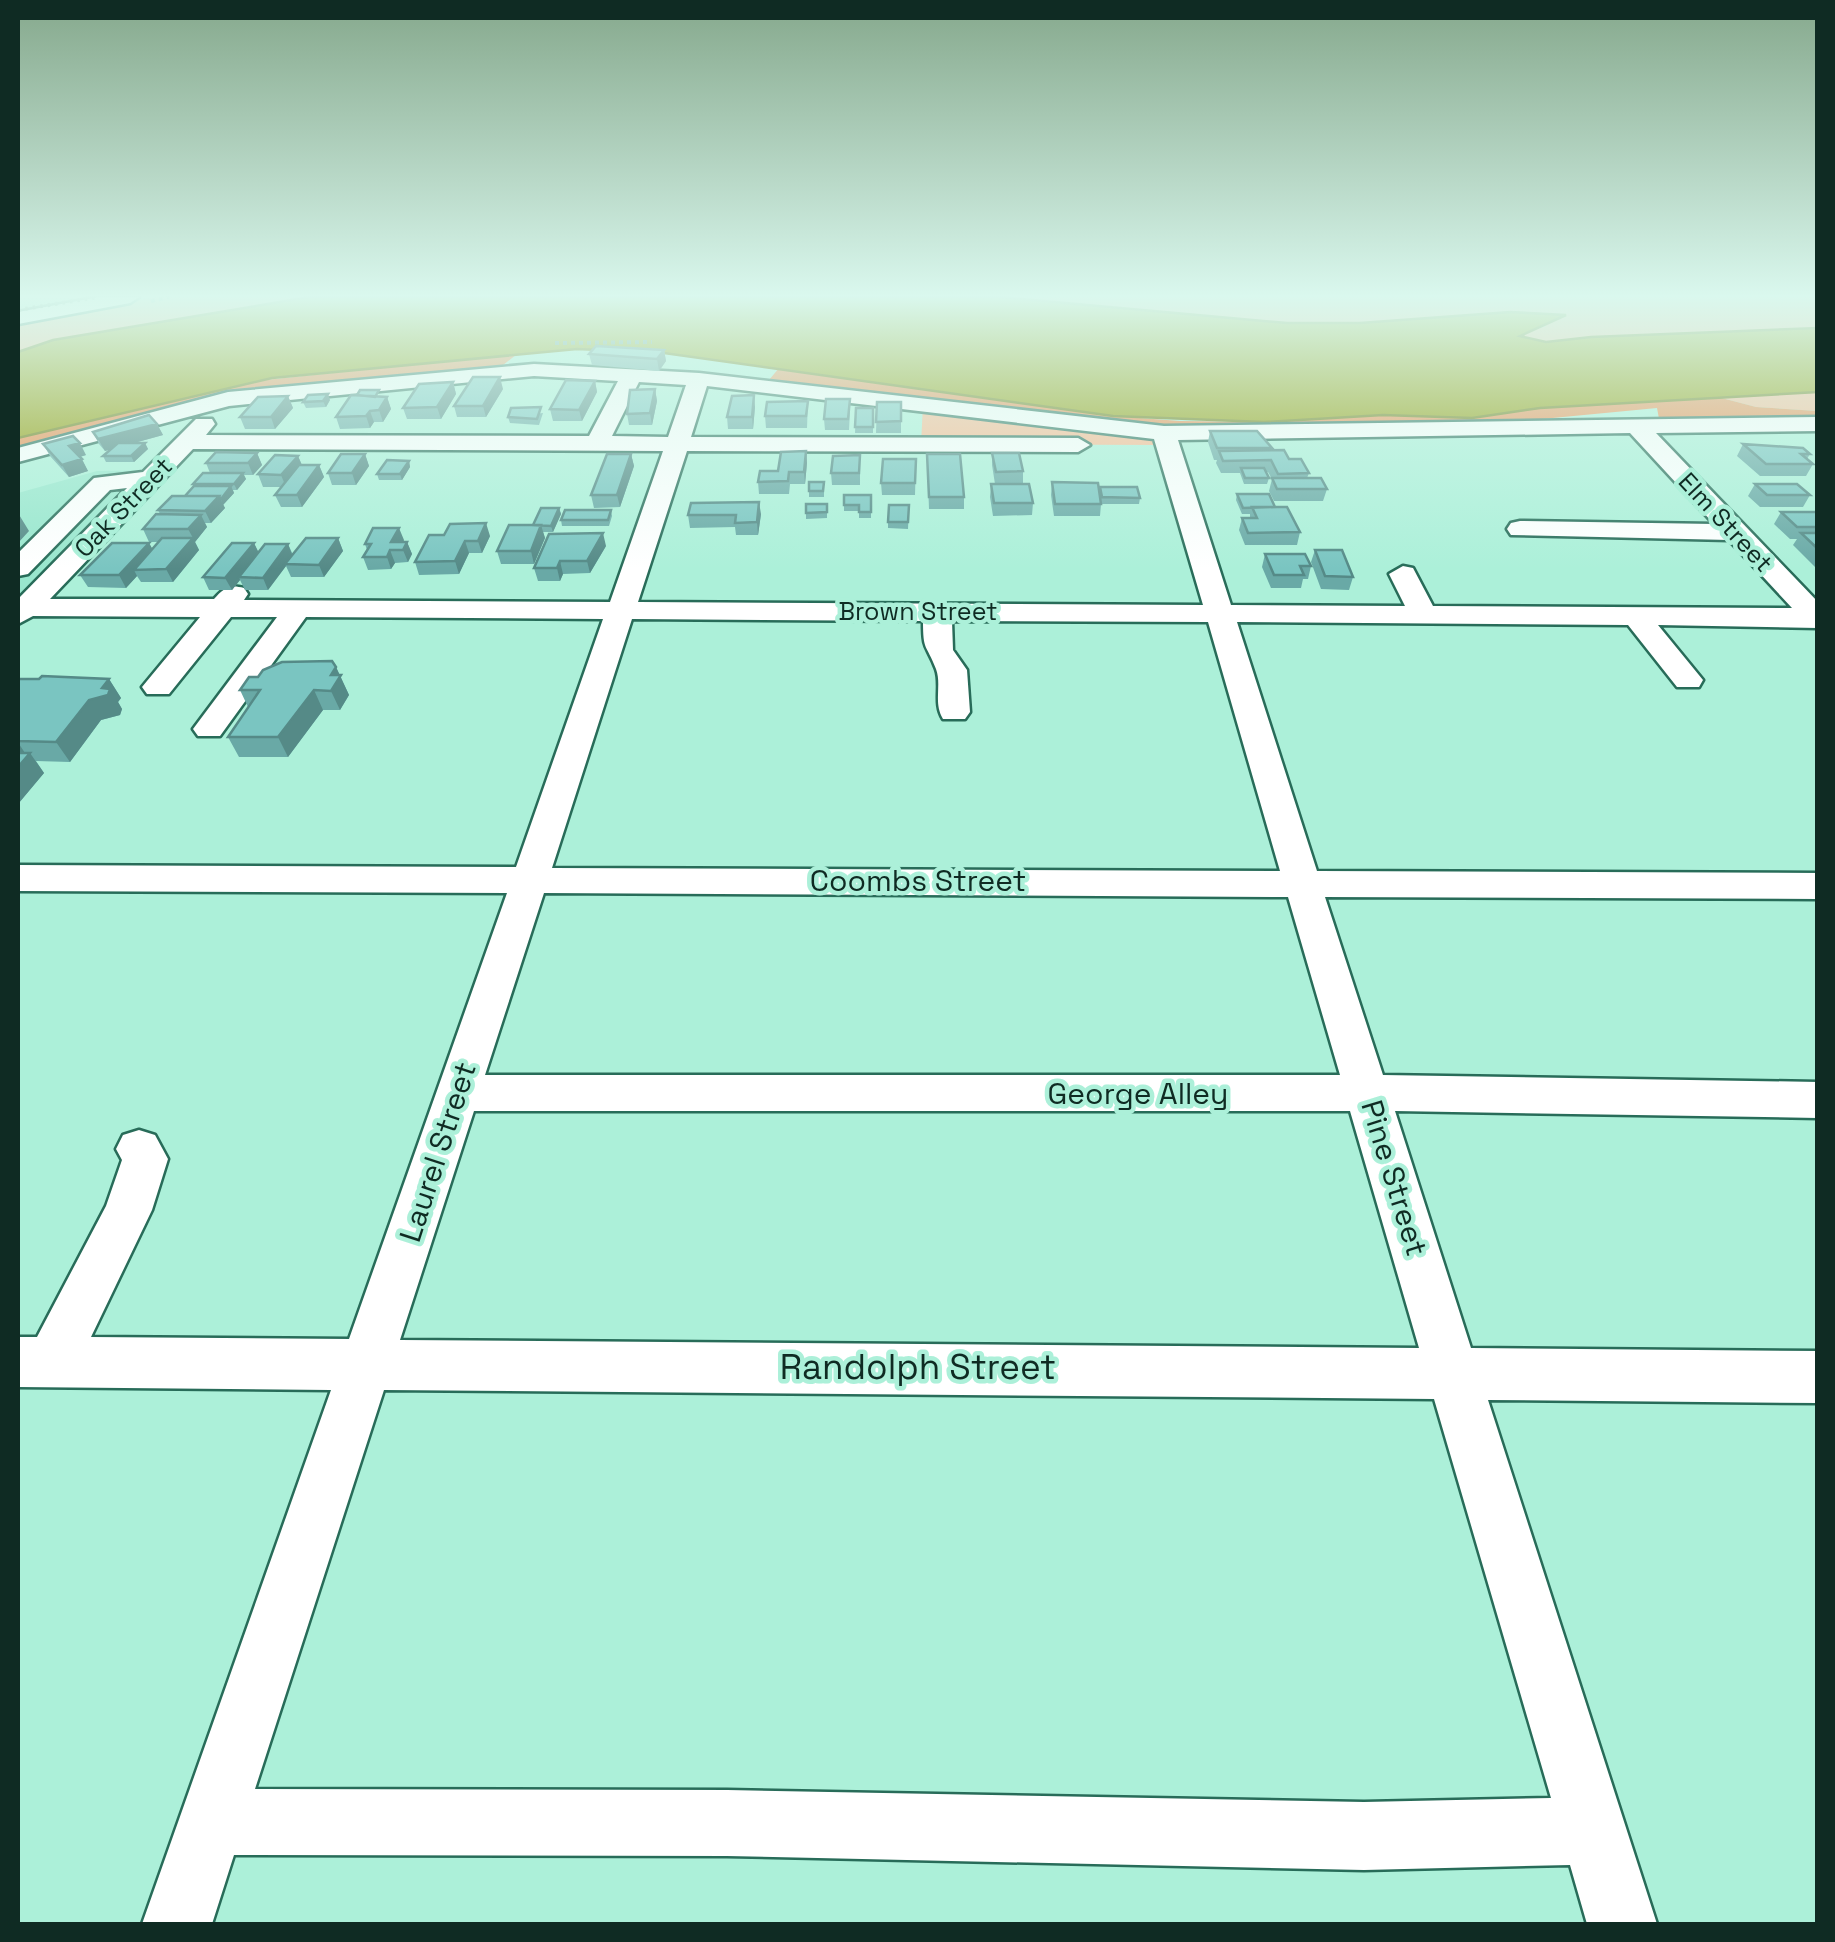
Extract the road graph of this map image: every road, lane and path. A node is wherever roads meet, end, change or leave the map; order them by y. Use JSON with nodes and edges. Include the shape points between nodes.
{"nodes":[{"id":1,"x":348,"y":388,"type":"edge"},
{"id":2,"x":625,"y":388,"type":"edge"},
{"id":3,"x":697,"y":388,"type":"edge"},
{"id":4,"x":767,"y":388,"type":"edge"},
{"id":5,"x":228,"y":399,"type":"junction"},
{"id":6,"x":1634,"y":424,"type":"junction"},
{"id":7,"x":1818,"y":424,"type":"edge"},
{"id":8,"x":1166,"y":439,"type":"junction"},
{"id":9,"x":186,"y":442,"type":"junction"},
{"id":10,"x":598,"y":442,"type":"junction"},
{"id":11,"x":678,"y":443,"type":"junction"},
{"id":12,"x":18,"y":454,"type":"edge"},
{"id":13,"x":150,"y":479,"type":"junction"},
{"id":14,"x":1520,"y":529,"type":"dead end"},
{"id":15,"x":1736,"y":532,"type":"junction"},
{"id":16,"x":256,"y":567,"type":"edge"},
{"id":17,"x":18,"y":568,"type":"edge"},
{"id":18,"x":1403,"y":574,"type":"dead end"},
{"id":19,"x":222,"y":608,"type":"junction"},
{"id":20,"x":298,"y":608,"type":"junction"},
{"id":21,"x":20,"y":610,"type":"edge"},
{"id":22,"x":621,"y":610,"type":"junction"},
{"id":23,"x":937,"y":612,"type":"junction"},
{"id":24,"x":1219,"y":612,"type":"junction"},
{"id":25,"x":1423,"y":614,"type":"junction"},
{"id":26,"x":1634,"y":616,"type":"junction"},
{"id":27,"x":1817,"y":618,"type":"edge"},
{"id":28,"x":1688,"y":680,"type":"dead end"},
{"id":29,"x":158,"y":687,"type":"dead end"},
{"id":30,"x":954,"y":712,"type":"dead end"},
{"id":31,"x":209,"y":729,"type":"dead end"},
{"id":32,"x":18,"y":878,"type":"edge"},
{"id":33,"x":528,"y":880,"type":"junction"},
{"id":34,"x":1303,"y":883,"type":"junction"},
{"id":35,"x":1818,"y":886,"type":"edge"},
{"id":36,"x":458,"y":1092,"type":"junction"},
{"id":37,"x":1368,"y":1094,"type":"junction"},
{"id":38,"x":1818,"y":1100,"type":"edge"},
{"id":39,"x":139,"y":1149,"type":"dead end"},
{"id":40,"x":35,"y":1362,"type":"edge"},
{"id":41,"x":370,"y":1362,"type":"junction"},
{"id":42,"x":1454,"y":1371,"type":"junction"},
{"id":43,"x":1818,"y":1376,"type":"edge"},
{"id":44,"x":212,"y":1822,"type":"junction"},
{"id":45,"x":1594,"y":1830,"type":"junction"},
{"id":46,"x":177,"y":1924,"type":"edge"},
{"id":47,"x":1622,"y":1924,"type":"edge"}],
"edges":[{"from":1,"to":5,"type":"street"},
{"from":2,"to":10,"type":"street"},
{"from":3,"to":11,"type":"street","name":"Laurel Street"},
{"from":4,"to":8,"type":"street"},
{"from":5,"to":9,"type":"street","name":"Oak Street"},
{"from":5,"to":12,"type":"street"},
{"from":6,"to":7,"type":"street"},
{"from":6,"to":8,"type":"street"},
{"from":6,"to":15,"type":"street","name":"Elm Street"},
{"from":8,"to":11,"type":"street"},
{"from":8,"to":24,"type":"street","name":"Pine Street"},
{"from":9,"to":10,"type":"street","via":[[460,436]]},
{"from":9,"to":13,"type":"street","name":"Oak Street"},
{"from":10,"to":11,"type":"street"},
{"from":11,"to":22,"type":"street","name":"Laurel Street"},
{"from":13,"to":17,"type":"street","via":[[103,483]]},
{"from":13,"to":21,"type":"street","name":"Oak Street"},
{"from":14,"to":15,"type":"street"},
{"from":15,"to":27,"type":"street","name":"Elm Street"},
{"from":16,"to":19,"type":"street"},
{"from":18,"to":25,"type":"street"},
{"from":19,"to":20,"type":"street","name":"Brown Street"},
{"from":19,"to":21,"type":"street","name":"Brown Street"},
{"from":19,"to":29,"type":"street"},
{"from":20,"to":22,"type":"street","name":"Brown Street"},
{"from":20,"to":31,"type":"street"},
{"from":22,"to":23,"type":"street","name":"Brown Street"},
{"from":22,"to":33,"type":"street","name":"Laurel Street"},
{"from":23,"to":24,"type":"street","name":"Brown Street"},
{"from":23,"to":30,"type":"street","via":[[938,650],[952,670]]},
{"from":24,"to":25,"type":"street","name":"Brown Street"},
{"from":24,"to":34,"type":"street","name":"Pine Street"},
{"from":25,"to":26,"type":"street","name":"Brown Street"},
{"from":26,"to":27,"type":"street","name":"Brown Street"},
{"from":26,"to":28,"type":"street"},
{"from":32,"to":33,"type":"street","name":"Coombs Street"},
{"from":33,"to":34,"type":"street","name":"Coombs Street"},
{"from":33,"to":36,"type":"street","name":"Laurel Street"},
{"from":34,"to":35,"type":"street","name":"Coombs Street"},
{"from":34,"to":37,"type":"street","name":"Pine Street"},
{"from":36,"to":37,"type":"street","name":"George Alley"},
{"from":36,"to":41,"type":"street","name":"Laurel Street"},
{"from":37,"to":38,"type":"street","name":"George Alley"},
{"from":37,"to":42,"type":"street","name":"Pine Street"},
{"from":39,"to":40,"type":"street","via":[[145,1159],[128,1210]]},
{"from":40,"to":41,"type":"street","name":"Randolph Street"},
{"from":41,"to":42,"type":"street","name":"Randolph Street"},
{"from":41,"to":44,"type":"street","name":"Laurel Street"},
{"from":42,"to":43,"type":"street","name":"Randolph Street"},
{"from":42,"to":45,"type":"street","name":"Pine Street"},
{"from":44,"to":45,"type":"street","via":[[727,1822],[1364,1836]]},
{"from":44,"to":46,"type":"street","name":"Laurel Street"},
{"from":45,"to":47,"type":"street","name":"Pine Street"}]}
